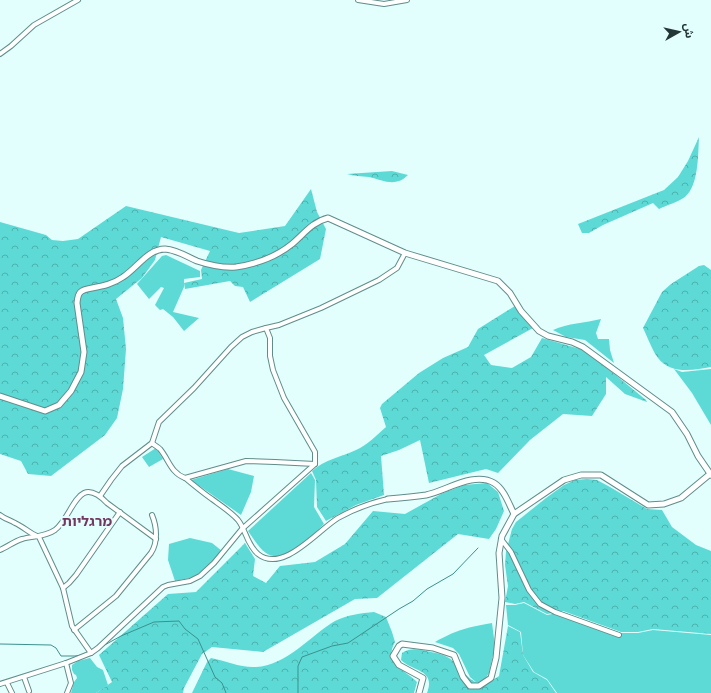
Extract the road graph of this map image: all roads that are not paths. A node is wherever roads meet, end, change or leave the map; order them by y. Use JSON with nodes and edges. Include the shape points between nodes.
{"nodes":[{"id":1,"x":78,"y":0,"type":"edge"},
{"id":2,"x":358,"y":0,"type":"edge"},
{"id":3,"x":407,"y":0,"type":"edge"},
{"id":4,"x":0,"y":54,"type":"edge"},
{"id":5,"x":405,"y":253,"type":"junction"},
{"id":6,"x":266,"y":328,"type":"junction"},
{"id":7,"x":0,"y":396,"type":"edge"},
{"id":8,"x":152,"y":443,"type":"junction"},
{"id":9,"x":315,"y":464,"type":"junction"},
{"id":10,"x":711,"y":475,"type":"edge"},
{"id":11,"x":185,"y":478,"type":"junction"},
{"id":12,"x":100,"y":496,"type":"junction"},
{"id":13,"x":388,"y":499,"type":"joint"},
{"id":14,"x":120,"y":512,"type":"junction"},
{"id":15,"x":514,"y":514,"type":"junction"},
{"id":16,"x":152,"y":515,"type":"dead end"},
{"id":17,"x":0,"y":516,"type":"edge"},
{"id":18,"x":242,"y":529,"type":"junction"},
{"id":19,"x":39,"y":537,"type":"junction"},
{"id":20,"x":501,"y":538,"type":"junction"},
{"id":21,"x":156,"y":539,"type":"junction"},
{"id":22,"x":0,"y":550,"type":"edge"},
{"id":23,"x":63,"y":588,"type":"junction"},
{"id":24,"x":74,"y":630,"type":"junction"},
{"id":25,"x":619,"y":635,"type":"dead end"},
{"id":26,"x":91,"y":653,"type":"junction"},
{"id":27,"x":66,"y":663,"type":"junction"},
{"id":28,"x":24,"y":677,"type":"junction"},
{"id":29,"x":7,"y":683,"type":"junction"},
{"id":30,"x":0,"y":684,"type":"edge"},
{"id":31,"x":29,"y":691,"type":"dead end"},
{"id":32,"x":12,"y":693,"type":"edge"},
{"id":33,"x":67,"y":693,"type":"edge"},
{"id":34,"x":419,"y":693,"type":"edge"}],
"edges":[{"from":1,"to":4,"type":"street","via":[[34,25]]},
{"from":2,"to":3,"type":"street","via":[[384,4]]},
{"from":5,"to":6,"type":"street","via":[[397,268],[379,280],[321,308]]},
{"from":5,"to":7,"type":"main road","via":[[328,218],[313,224],[277,254],[247,265],[211,265],[171,250],[156,251],[123,277],[110,284],[82,290],[78,295],[84,352],[81,372],[72,391],[59,405],[44,412]]},
{"from":5,"to":10,"type":"main road","via":[[498,282],[510,293],[521,311],[539,331],[583,347],[672,412]]},
{"from":6,"to":8,"type":"street","via":[[242,337],[231,346],[194,388],[159,422]]},
{"from":6,"to":9,"type":"street","via":[[270,338],[273,370],[284,398],[315,452]]},
{"from":8,"to":11,"type":"street","via":[[160,449],[177,475]]},
{"from":8,"to":12,"type":"street","via":[[122,466]]},
{"from":9,"to":11,"type":"street","via":[[246,461]]},
{"from":9,"to":18,"type":"street"},
{"from":10,"to":15,"type":"main road","via":[[681,498],[664,504],[648,505],[601,475],[581,475],[564,480]]},
{"from":11,"to":18,"type":"street","via":[[238,520]]},
{"from":12,"to":14,"type":"street"},
{"from":12,"to":19,"type":"street","via":[[89,492],[82,494],[55,530]]},
{"from":13,"to":15,"type":"main road","via":[[427,494],[478,479],[499,486]]},
{"from":13,"to":18,"type":"street","via":[[354,509],[326,525],[293,553],[277,558],[266,558],[258,554]]},
{"from":14,"to":21,"type":"street"},
{"from":14,"to":23,"type":"street","via":[[76,575]]},
{"from":15,"to":20,"type":"main road"},
{"from":16,"to":21,"type":"street"},
{"from":17,"to":19,"type":"street"},
{"from":18,"to":26,"type":"street","via":[[200,576],[163,587]]},
{"from":19,"to":22,"type":"street","via":[[21,539]]},
{"from":19,"to":23,"type":"street"},
{"from":20,"to":25,"type":"street","via":[[511,552],[529,590],[540,604]]},
{"from":20,"to":34,"type":"main road","via":[[499,553],[502,598],[496,658],[491,678],[479,686],[470,686],[463,677],[454,655],[433,648],[402,644],[393,656],[399,665],[423,678]]},
{"from":21,"to":24,"type":"street","via":[[151,553],[116,596]]},
{"from":23,"to":24,"type":"street","via":[[69,620]]},
{"from":24,"to":26,"type":"street"},
{"from":26,"to":27,"type":"street"},
{"from":27,"to":28,"type":"street"},
{"from":27,"to":33,"type":"street","via":[[71,683]]},
{"from":28,"to":29,"type":"street"},
{"from":28,"to":31,"type":"street"},
{"from":29,"to":30,"type":"street"},
{"from":29,"to":32,"type":"street"}]}
